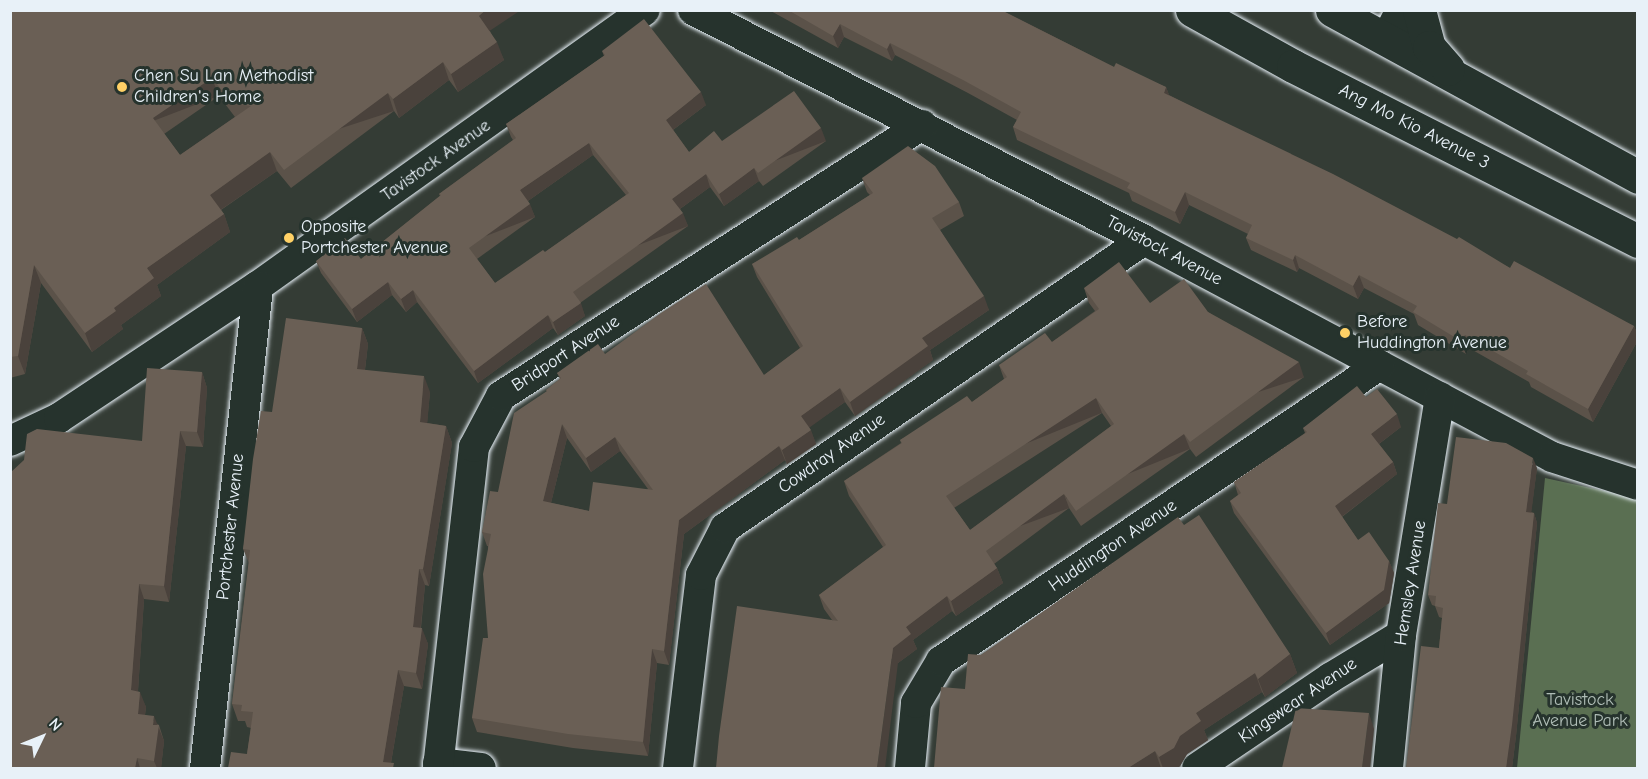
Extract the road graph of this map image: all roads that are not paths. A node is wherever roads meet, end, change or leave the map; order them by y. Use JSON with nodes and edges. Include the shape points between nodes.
{"nodes":[{"id":1,"x":645,"y":10,"type":"edge"},
{"id":2,"x":693,"y":10,"type":"edge"},
{"id":3,"x":1192,"y":10,"type":"edge"},
{"id":4,"x":1402,"y":10,"type":"edge"},
{"id":5,"x":1419,"y":10,"type":"edge"},
{"id":6,"x":1344,"y":14,"type":"edge"},
{"id":7,"x":1387,"y":39,"type":"junction"},
{"id":8,"x":1452,"y":75,"type":"junction"},
{"id":9,"x":922,"y":125,"type":"junction"},
{"id":10,"x":1638,"y":177,"type":"edge"},
{"id":11,"x":1144,"y":240,"type":"junction"},
{"id":12,"x":1638,"y":241,"type":"edge"},
{"id":13,"x":258,"y":286,"type":"junction"},
{"id":14,"x":1380,"y":365,"type":"junction"},
{"id":15,"x":1440,"y":398,"type":"junction"},
{"id":16,"x":10,"y":441,"type":"edge"},
{"id":17,"x":1638,"y":485,"type":"edge"},
{"id":18,"x":1401,"y":634,"type":"junction"},
{"id":19,"x":438,"y":766,"type":"edge"},
{"id":20,"x":205,"y":768,"type":"edge"},
{"id":21,"x":482,"y":768,"type":"edge"},
{"id":22,"x":678,"y":768,"type":"edge"},
{"id":23,"x":910,"y":768,"type":"edge"},
{"id":24,"x":1197,"y":768,"type":"edge"},
{"id":25,"x":1388,"y":768,"type":"edge"}],
"edges":[{"from":1,"to":13,"type":"street","name":"Tavistock Avenue"},
{"from":2,"to":9,"type":"street","name":"Tavistock Avenue"},
{"from":3,"to":12,"type":"main road","name":"Ang Mo Kio Avenue 3","via":[[1300,70]]},
{"from":4,"to":7,"type":"main road"},
{"from":5,"to":8,"type":"main road","via":[[1429,47]]},
{"from":6,"to":7,"type":"main road"},
{"from":7,"to":8,"type":"main road"},
{"from":8,"to":10,"type":"main road"},
{"from":9,"to":11,"type":"street","name":"Tavistock Avenue"},
{"from":9,"to":19,"type":"street","name":"Bridport Avenue","via":[[501,396],[474,447]]},
{"from":11,"to":14,"type":"street","name":"Tavistock Avenue"},
{"from":11,"to":22,"type":"street","name":"Cowdray Avenue","via":[[725,528],[701,575]]},
{"from":13,"to":16,"type":"street","name":"Tavistock Avenue","via":[[59,417]]},
{"from":13,"to":20,"type":"street","name":"Portchester Avenue"},
{"from":14,"to":15,"type":"street","name":"Tavistock Avenue"},
{"from":14,"to":23,"type":"street","name":"Huddington Avenue","via":[[941,661],[916,703]]},
{"from":15,"to":17,"type":"street","name":"Tavistock Avenue","via":[[1552,457]]},
{"from":15,"to":18,"type":"street","name":"Hemsley Avenue"},
{"from":18,"to":24,"type":"street","name":"Kingswear Avenue"},
{"from":18,"to":25,"type":"street","name":"Hemsley Avenue"},
{"from":19,"to":21,"type":"street"}]}
